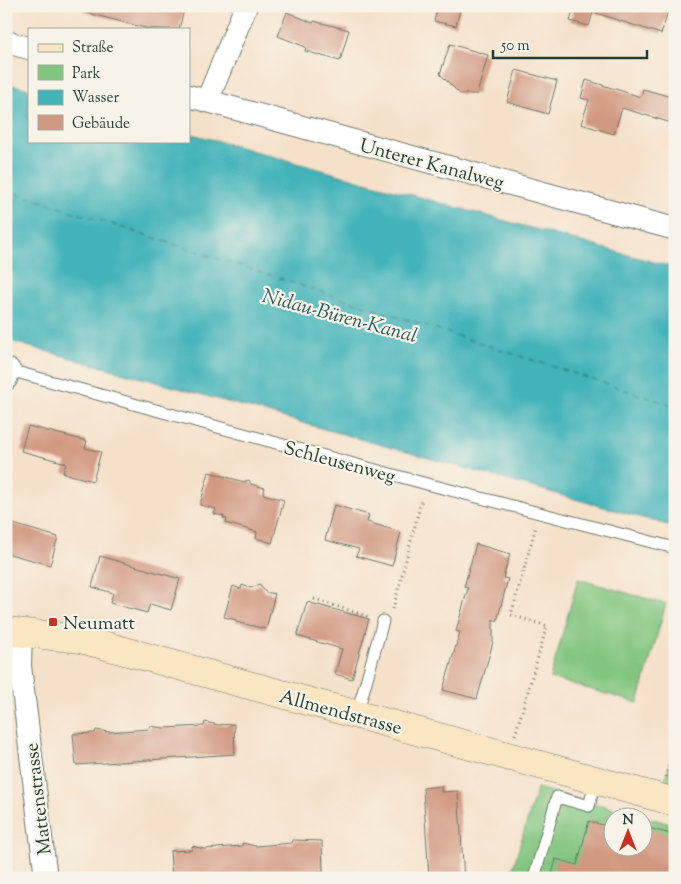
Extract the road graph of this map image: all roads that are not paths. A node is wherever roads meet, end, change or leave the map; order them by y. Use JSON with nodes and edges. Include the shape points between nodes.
{"nodes":[{"id":1,"x":246,"y":6,"type":"edge"},
{"id":2,"x":6,"y":42,"type":"edge"},
{"id":3,"x":28,"y":48,"type":"edge"},
{"id":4,"x":198,"y":99,"type":"edge"},
{"id":5,"x":675,"y":229,"type":"edge"},
{"id":6,"x":7,"y":373,"type":"edge"},
{"id":7,"x":675,"y":548,"type":"edge"},
{"id":8,"x":383,"y":621,"type":"road end"},
{"id":9,"x":14,"y":631,"type":"edge"},
{"id":10,"x":356,"y":716,"type":"junction"},
{"id":11,"x":596,"y":780,"type":"junction"},
{"id":12,"x":675,"y":802,"type":"edge"},
{"id":13,"x":46,"y":878,"type":"edge"},
{"id":14,"x":534,"y":878,"type":"edge"}],
"edges":[{"from":1,"to":4,"type":"street"},
{"from":2,"to":3,"type":"street"},
{"from":4,"to":5,"type":"street","name":"Unterer Kanalweg"},
{"from":6,"to":7,"type":"lane","name":"Schleusenweg"},
{"from":8,"to":10,"type":"lane"},
{"from":9,"to":10,"type":"main road","name":"Allmendstrasse","via":[[81,639]]},
{"from":9,"to":13,"type":"street","name":"Mattenstrasse"},
{"from":10,"to":11,"type":"main road","name":"Allmendstrasse"},
{"from":11,"to":12,"type":"main road","name":"Allmendstrasse"},
{"from":11,"to":14,"type":"lane","via":[[588,806],[557,797]]}]}
